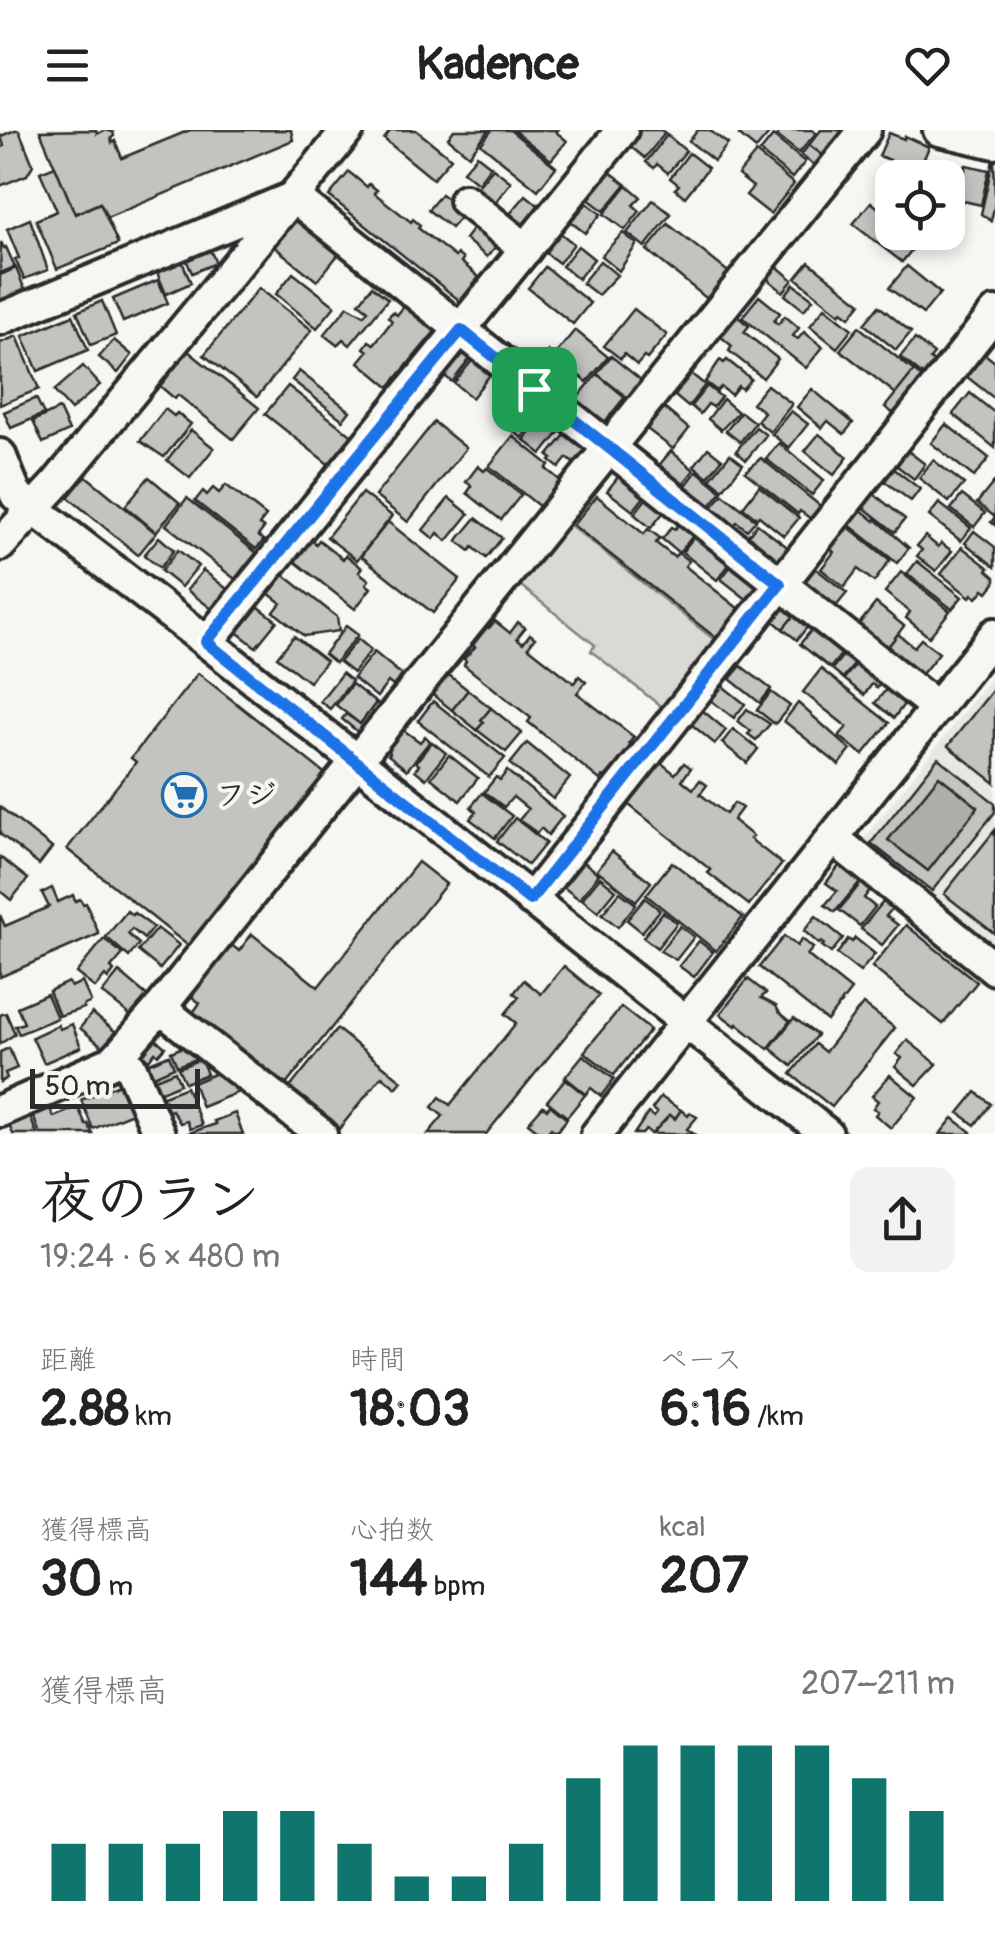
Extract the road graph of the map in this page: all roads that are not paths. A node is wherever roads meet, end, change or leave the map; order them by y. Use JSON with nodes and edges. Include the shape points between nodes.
{"nodes":[{"id":1,"x":622,"y":130,"type":"edge"},
{"id":2,"x":865,"y":130,"type":"edge"},
{"id":3,"x":938,"y":130,"type":"edge"},
{"id":4,"x":333,"y":137,"type":"edge"},
{"id":5,"x":995,"y":143,"type":"edge"},
{"id":6,"x":294,"y":197,"type":"junction"},
{"id":7,"x":465,"y":200,"type":"dead end"},
{"id":8,"x":526,"y":249,"type":"junction"},
{"id":9,"x":995,"y":312,"type":"edge"},
{"id":10,"x":0,"y":320,"type":"edge"},
{"id":11,"x":461,"y":330,"type":"junction"},
{"id":12,"x":608,"y":448,"type":"junction"},
{"id":13,"x":0,"y":455,"type":"edge"},
{"id":14,"x":34,"y":507,"type":"junction"},
{"id":15,"x":3,"y":539,"type":"edge"},
{"id":16,"x":780,"y":584,"type":"junction"},
{"id":17,"x":995,"y":634,"type":"edge"},
{"id":18,"x":206,"y":642,"type":"junction"},
{"id":19,"x":936,"y":708,"type":"junction"},
{"id":20,"x":356,"y":761,"type":"junction"},
{"id":21,"x":832,"y":838,"type":"junction"},
{"id":22,"x":530,"y":900,"type":"junction"},
{"id":23,"x":995,"y":969,"type":"edge"},
{"id":24,"x":160,"y":1008,"type":"junction"},
{"id":25,"x":686,"y":1023,"type":"junction"},
{"id":26,"x":119,"y":1056,"type":"junction"},
{"id":27,"x":0,"y":1111,"type":"edge"},
{"id":28,"x":160,"y":1134,"type":"edge"},
{"id":29,"x":321,"y":1134,"type":"edge"},
{"id":30,"x":597,"y":1134,"type":"edge"},
{"id":31,"x":827,"y":1134,"type":"edge"}],
"edges":[{"from":1,"to":8,"type":"street"},
{"from":2,"to":12,"type":"street"},
{"from":3,"to":5,"type":"street"},
{"from":4,"to":6,"type":"street"},
{"from":6,"to":10,"type":"street"},
{"from":6,"to":11,"type":"street"},
{"from":6,"to":14,"type":"street"},
{"from":7,"to":8,"type":"street"},
{"from":8,"to":11,"type":"street"},
{"from":9,"to":16,"type":"street"},
{"from":11,"to":12,"type":"street"},
{"from":11,"to":18,"type":"street"},
{"from":12,"to":16,"type":"street"},
{"from":12,"to":20,"type":"street"},
{"from":13,"to":14,"type":"street","via":[[16,495]]},
{"from":14,"to":15,"type":"street"},
{"from":14,"to":18,"type":"street"},
{"from":16,"to":19,"type":"street"},
{"from":16,"to":22,"type":"street"},
{"from":17,"to":19,"type":"street"},
{"from":18,"to":20,"type":"street"},
{"from":19,"to":21,"type":"street"},
{"from":20,"to":22,"type":"street"},
{"from":20,"to":24,"type":"street"},
{"from":21,"to":23,"type":"street"},
{"from":21,"to":25,"type":"street"},
{"from":22,"to":25,"type":"street"},
{"from":24,"to":26,"type":"street"},
{"from":24,"to":29,"type":"street"},
{"from":25,"to":30,"type":"street"},
{"from":25,"to":31,"type":"street"},
{"from":26,"to":27,"type":"street"},
{"from":26,"to":28,"type":"street","via":[[130,1066]]}]}
